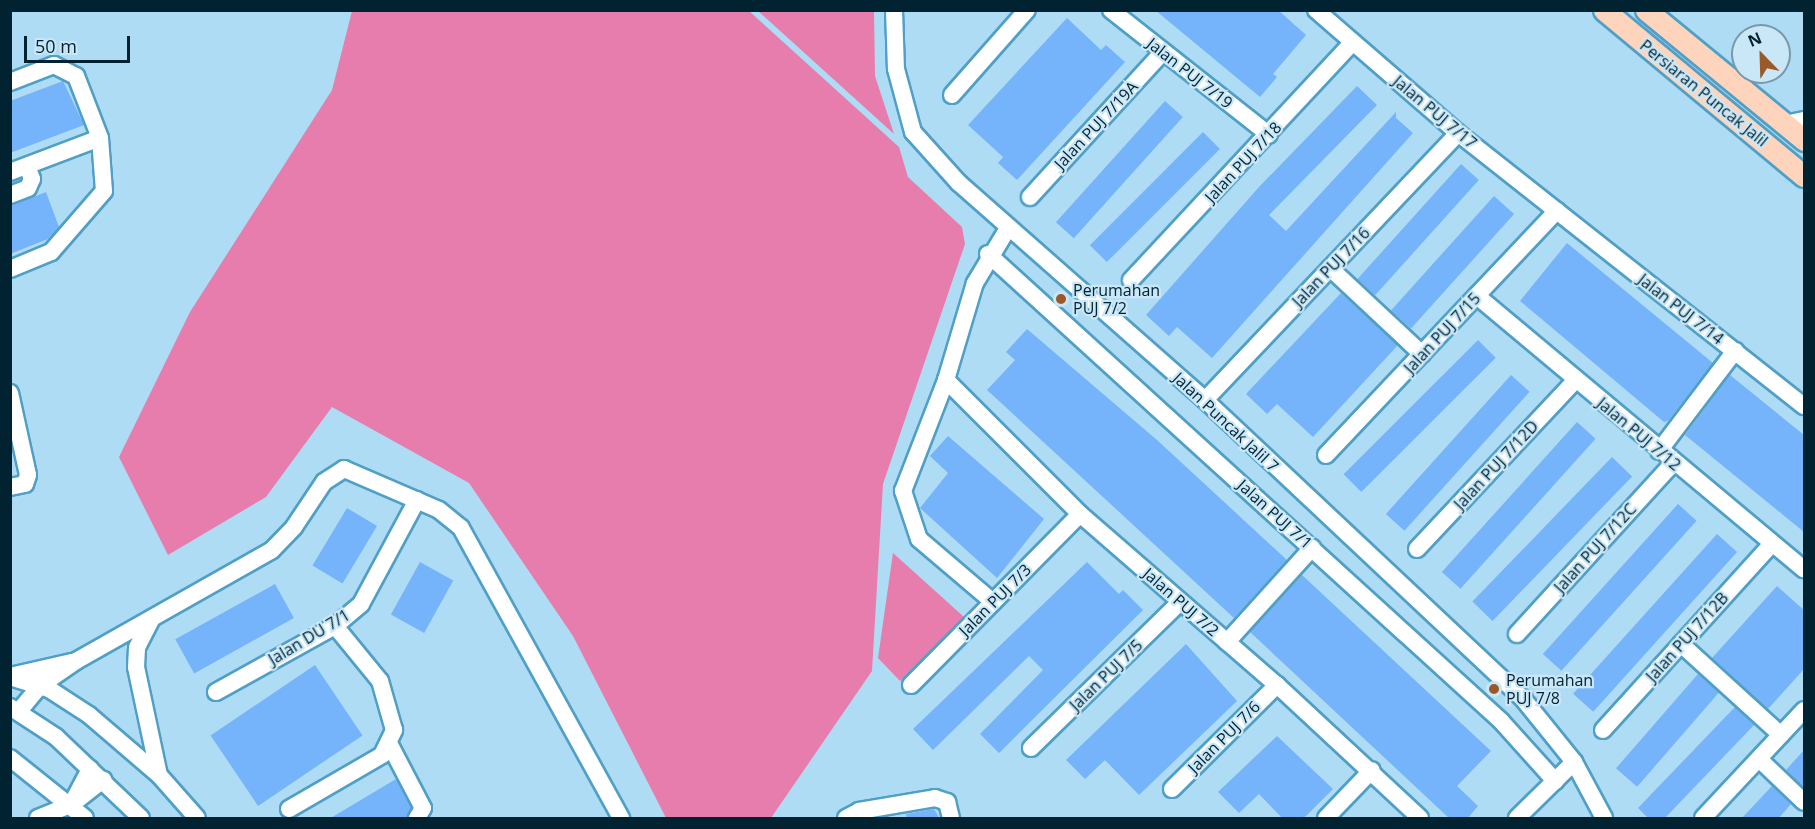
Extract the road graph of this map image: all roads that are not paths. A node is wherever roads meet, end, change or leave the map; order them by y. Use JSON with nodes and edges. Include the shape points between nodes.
{"nodes":[{"id":1,"x":894,"y":10,"type":"edge"},
{"id":2,"x":1027,"y":10,"type":"edge"},
{"id":3,"x":1111,"y":10,"type":"edge"},
{"id":4,"x":1316,"y":10,"type":"edge"},
{"id":5,"x":1604,"y":10,"type":"edge"},
{"id":6,"x":1646,"y":10,"type":"edge"},
{"id":7,"x":1353,"y":42,"type":"junction"},
{"id":8,"x":1163,"y":52,"type":"junction"},
{"id":9,"x":10,"y":82,"type":"edge"},
{"id":10,"x":952,"y":95,"type":"dead end"},
{"id":11,"x":1795,"y":122,"type":"edge"},
{"id":12,"x":1458,"y":133,"type":"junction"},
{"id":13,"x":1269,"y":135,"type":"junction"},
{"id":14,"x":100,"y":138,"type":"junction"},
{"id":15,"x":1804,"y":140,"type":"edge"},
{"id":16,"x":27,"y":166,"type":"junction"},
{"id":17,"x":10,"y":172,"type":"edge"},
{"id":18,"x":1804,"y":176,"type":"edge"},
{"id":19,"x":10,"y":195,"type":"edge"},
{"id":20,"x":1029,"y":197,"type":"dead end"},
{"id":21,"x":1557,"y":211,"type":"junction"},
{"id":22,"x":1008,"y":228,"type":"junction"},
{"id":23,"x":988,"y":254,"type":"junction"},
{"id":24,"x":1330,"y":268,"type":"junction"},
{"id":25,"x":10,"y":269,"type":"edge"},
{"id":26,"x":1131,"y":280,"type":"dead end"},
{"id":27,"x":1477,"y":296,"type":"junction"},
{"id":28,"x":1735,"y":351,"type":"junction"},
{"id":29,"x":1422,"y":354,"type":"junction"},
{"id":30,"x":946,"y":380,"type":"junction"},
{"id":31,"x":1575,"y":381,"type":"junction"},
{"id":32,"x":10,"y":393,"type":"edge"},
{"id":33,"x":1205,"y":400,"type":"junction"},
{"id":34,"x":1804,"y":406,"type":"edge"},
{"id":35,"x":1659,"y":451,"type":"junction"},
{"id":36,"x":1326,"y":455,"type":"dead end"},
{"id":37,"x":1674,"y":462,"type":"junction"},
{"id":38,"x":10,"y":487,"type":"edge"},
{"id":39,"x":417,"y":500,"type":"junction"},
{"id":40,"x":1080,"y":514,"type":"junction"},
{"id":41,"x":1771,"y":545,"type":"junction"},
{"id":42,"x":1312,"y":548,"type":"junction"},
{"id":43,"x":1417,"y":549,"type":"dead end"},
{"id":44,"x":1804,"y":569,"type":"edge"},
{"id":45,"x":993,"y":602,"type":"junction"},
{"id":46,"x":1180,"y":602,"type":"junction"},
{"id":47,"x":154,"y":617,"type":"junction"},
{"id":48,"x":334,"y":626,"type":"junction"},
{"id":49,"x":1517,"y":634,"type":"dead end"},
{"id":50,"x":1227,"y":642,"type":"junction"},
{"id":51,"x":1681,"y":644,"type":"junction"},
{"id":52,"x":76,"y":661,"type":"junction"},
{"id":53,"x":10,"y":676,"type":"edge"},
{"id":54,"x":911,"y":685,"type":"dead end"},
{"id":55,"x":1277,"y":685,"type":"junction"},
{"id":56,"x":40,"y":686,"type":"junction"},
{"id":57,"x":216,"y":692,"type":"dead end"},
{"id":58,"x":15,"y":709,"type":"edge"},
{"id":59,"x":1804,"y":710,"type":"edge"},
{"id":60,"x":1603,"y":730,"type":"dead end"},
{"id":61,"x":1781,"y":735,"type":"junction"},
{"id":62,"x":390,"y":745,"type":"junction"},
{"id":63,"x":1031,"y":748,"type":"dead end"},
{"id":64,"x":10,"y":758,"type":"edge"},
{"id":65,"x":1759,"y":759,"type":"junction"},
{"id":66,"x":1574,"y":762,"type":"junction"},
{"id":67,"x":1372,"y":771,"type":"junction"},
{"id":68,"x":96,"y":775,"type":"junction"},
{"id":69,"x":159,"y":775,"type":"junction"},
{"id":70,"x":1555,"y":781,"type":"junction"},
{"id":71,"x":1172,"y":789,"type":"dead end"},
{"id":72,"x":1804,"y":802,"type":"edge"},
{"id":73,"x":71,"y":805,"type":"junction"},
{"id":74,"x":289,"y":809,"type":"dead end"},
{"id":75,"x":38,"y":819,"type":"edge"},
{"id":76,"x":85,"y":819,"type":"edge"},
{"id":77,"x":141,"y":819,"type":"edge"},
{"id":78,"x":197,"y":819,"type":"edge"},
{"id":79,"x":417,"y":819,"type":"edge"},
{"id":80,"x":621,"y":819,"type":"edge"},
{"id":81,"x":846,"y":819,"type":"edge"},
{"id":82,"x":951,"y":819,"type":"edge"},
{"id":83,"x":1326,"y":819,"type":"edge"},
{"id":84,"x":1420,"y":819,"type":"edge"},
{"id":85,"x":1517,"y":819,"type":"edge"},
{"id":86,"x":1604,"y":819,"type":"edge"},
{"id":87,"x":1703,"y":819,"type":"edge"}],
"edges":[{"from":1,"to":22,"type":"street","name":"Jalan Puncak Jalil 7","via":[[896,69],[913,132]]},
{"from":2,"to":10,"type":"street"},
{"from":3,"to":8,"type":"street","name":"Jalan PUJ 7/19"},
{"from":4,"to":7,"type":"street","name":"Jalan PUJ 7/17"},
{"from":5,"to":18,"type":"main road","name":"Persiaran Puncak Jalil"},
{"from":6,"to":11,"type":"main road","name":"Persiaran Puncak Jalil"},
{"from":7,"to":12,"type":"street","name":"Jalan PUJ 7/17"},
{"from":7,"to":13,"type":"street","name":"Jalan PUJ 7/18"},
{"from":8,"to":13,"type":"street","name":"Jalan PUJ 7/19"},
{"from":8,"to":20,"type":"street","name":"Jalan PUJ 7/19A"},
{"from":9,"to":14,"type":"street","via":[[54,65],[76,76]]},
{"from":11,"to":15,"type":"main road","name":"Persiaran Puncak Jalil"},
{"from":12,"to":21,"type":"street","name":"Jalan PUJ 7/17"},
{"from":12,"to":24,"type":"street","name":"Jalan PUJ 7/16"},
{"from":13,"to":26,"type":"street","name":"Jalan PUJ 7/18"},
{"from":14,"to":16,"type":"street"},
{"from":14,"to":25,"type":"street","via":[[104,190],[51,252]]},
{"from":16,"to":17,"type":"street"},
{"from":16,"to":19,"type":"street","via":[[32,179],[28,188]]},
{"from":21,"to":27,"type":"street","name":"Jalan PUJ 7/15"},
{"from":21,"to":28,"type":"street","name":"Jalan PUJ 7/14"},
{"from":22,"to":23,"type":"street"},
{"from":22,"to":33,"type":"street","name":"Jalan Puncak Jalil 7"},
{"from":23,"to":30,"type":"street"},
{"from":23,"to":42,"type":"street","name":"Jalan PUJ 7/1"},
{"from":24,"to":29,"type":"street"},
{"from":24,"to":33,"type":"street","name":"Jalan PUJ 7/16"},
{"from":27,"to":29,"type":"street","name":"Jalan PUJ 7/15"},
{"from":27,"to":31,"type":"street","name":"Jalan PUJ 7/12"},
{"from":28,"to":34,"type":"street","name":"Jalan PUJ 7/14"},
{"from":28,"to":35,"type":"street"},
{"from":29,"to":36,"type":"street","name":"Jalan PUJ 7/15"},
{"from":30,"to":40,"type":"street","name":"Jalan PUJ 7/2"},
{"from":30,"to":45,"type":"street","via":[[903,491],[918,539]]},
{"from":31,"to":35,"type":"street","name":"Jalan PUJ 7/12"},
{"from":31,"to":43,"type":"street","name":"Jalan PUJ 7/12D"},
{"from":32,"to":38,"type":"street","via":[[28,475],[25,484]]},
{"from":33,"to":66,"type":"street","name":"Jalan Puncak Jalil 7","via":[[1524,700]]},
{"from":35,"to":37,"type":"street","name":"Jalan PUJ 7/12"},
{"from":37,"to":41,"type":"street","name":"Jalan PUJ 7/12"},
{"from":37,"to":49,"type":"street","name":"Jalan PUJ 7/12C"},
{"from":39,"to":47,"type":"street","via":[[356,472],[338,470],[272,550]]},
{"from":39,"to":48,"type":"street","name":"Jalan DU 7/1","via":[[362,604]]},
{"from":39,"to":80,"type":"street","via":[[461,528]]},
{"from":40,"to":45,"type":"street","name":"Jalan PUJ 7/3"},
{"from":40,"to":46,"type":"street","name":"Jalan PUJ 7/2"},
{"from":41,"to":44,"type":"street","name":"Jalan PUJ 7/12"},
{"from":41,"to":51,"type":"street","name":"Jalan PUJ 7/12B"},
{"from":42,"to":50,"type":"street"},
{"from":42,"to":70,"type":"street","name":"Jalan PUJ 7/1","via":[[1501,721]]},
{"from":45,"to":54,"type":"street","name":"Jalan PUJ 7/3"},
{"from":46,"to":50,"type":"street","name":"Jalan PUJ 7/2"},
{"from":46,"to":63,"type":"street","name":"Jalan PUJ 7/5"},
{"from":47,"to":52,"type":"street"},
{"from":47,"to":69,"type":"street","via":[[137,648],[136,667]]},
{"from":48,"to":57,"type":"street","name":"Jalan DU 7/1"},
{"from":48,"to":62,"type":"street","via":[[380,681],[393,714]]},
{"from":50,"to":55,"type":"street","name":"Jalan PUJ 7/2"},
{"from":51,"to":60,"type":"street","name":"Jalan PUJ 7/12B"},
{"from":51,"to":61,"type":"street"},
{"from":52,"to":53,"type":"street"},
{"from":52,"to":56,"type":"street"},
{"from":53,"to":56,"type":"street"},
{"from":55,"to":67,"type":"street","name":"Jalan PUJ 7/2"},
{"from":55,"to":71,"type":"street","name":"Jalan PUJ 7/6"},
{"from":56,"to":58,"type":"street"},
{"from":56,"to":69,"type":"street","via":[[89,715]]},
{"from":58,"to":68,"type":"street"},
{"from":59,"to":61,"type":"street"},
{"from":61,"to":65,"type":"street"},
{"from":62,"to":74,"type":"street","via":[[374,760]]},
{"from":62,"to":79,"type":"street","via":[[423,808]]},
{"from":64,"to":73,"type":"street"},
{"from":65,"to":72,"type":"street"},
{"from":65,"to":87,"type":"street"},
{"from":66,"to":70,"type":"street"},
{"from":66,"to":86,"type":"street","name":"Jalan Puncak Jalil 7"},
{"from":67,"to":83,"type":"street"},
{"from":67,"to":84,"type":"street","name":"Jalan PUJ 7/2"},
{"from":68,"to":73,"type":"street"},
{"from":68,"to":77,"type":"street"},
{"from":69,"to":78,"type":"street"},
{"from":70,"to":85,"type":"street"},
{"from":73,"to":75,"type":"street"},
{"from":73,"to":76,"type":"street"},
{"from":81,"to":82,"type":"street","via":[[859,811],[935,798],[947,802]]}]}
